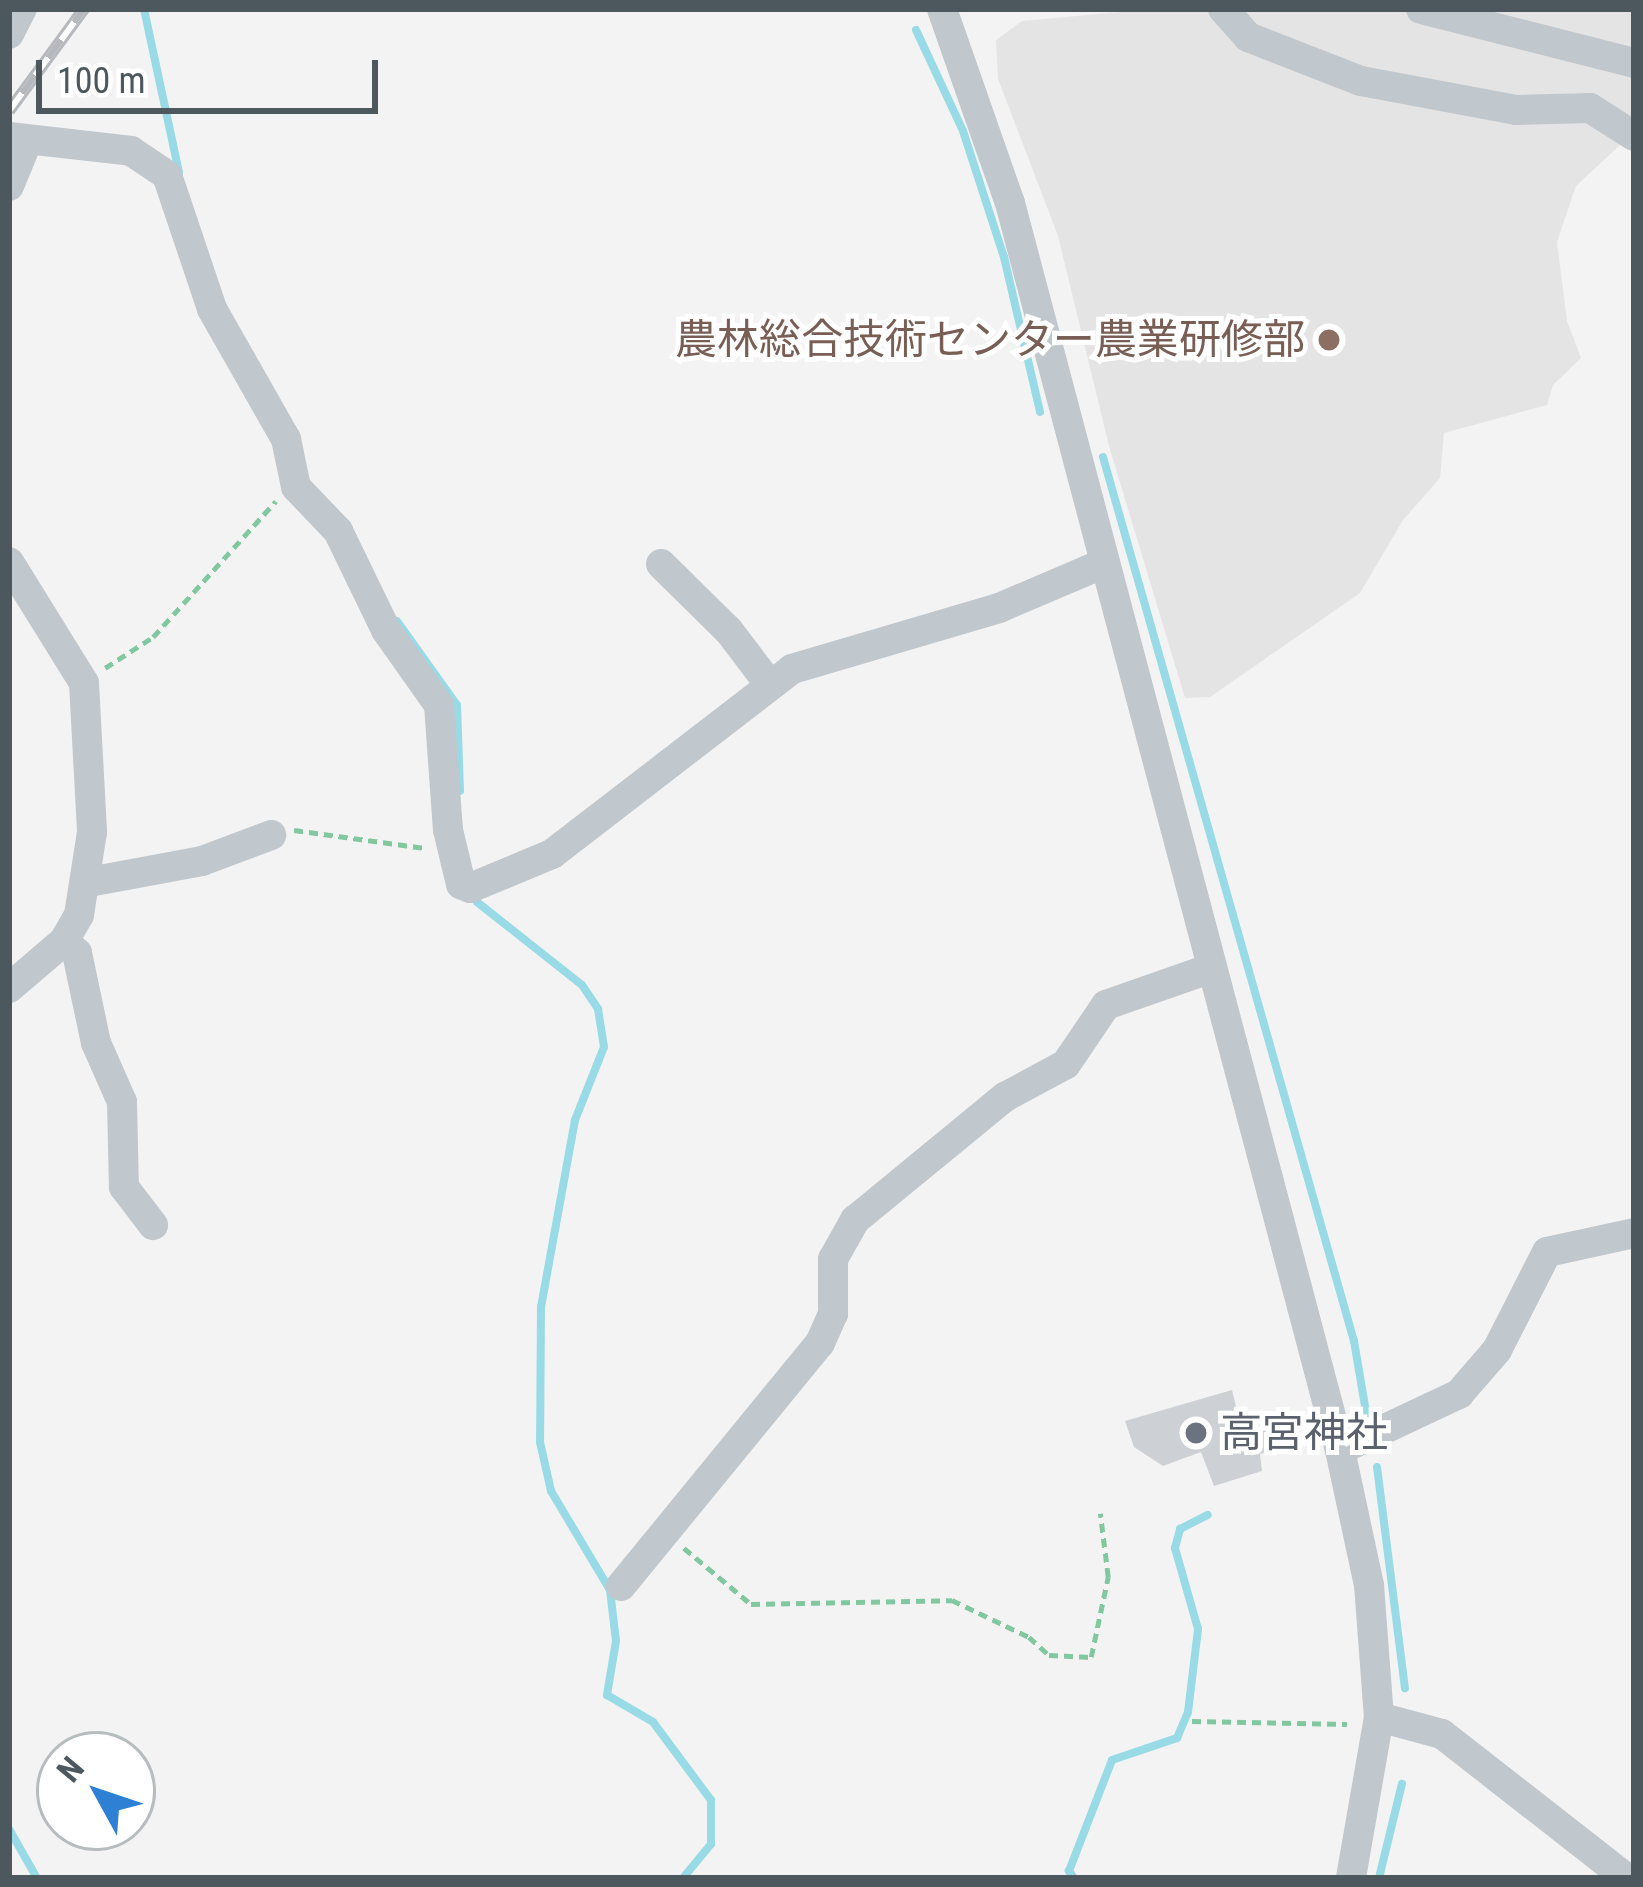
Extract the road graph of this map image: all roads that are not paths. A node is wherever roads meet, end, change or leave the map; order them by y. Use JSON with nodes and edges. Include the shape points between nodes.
{"nodes":[{"id":1,"x":22,"y":9,"type":"edge"},
{"id":2,"x":942,"y":9,"type":"edge"},
{"id":3,"x":1223,"y":9,"type":"edge"},
{"id":4,"x":1421,"y":9,"type":"edge"},
{"id":5,"x":9,"y":34,"type":"edge"},
{"id":6,"x":1634,"y":63,"type":"edge"},
{"id":7,"x":1634,"y":136,"type":"edge"},
{"id":8,"x":19,"y":138,"type":"edge"},
{"id":9,"x":9,"y":186,"type":"edge"},
{"id":10,"x":9,"y":562,"type":"edge"},
{"id":11,"x":661,"y":564,"type":"dead end"},
{"id":12,"x":1100,"y":565,"type":"junction"},
{"id":13,"x":770,"y":685,"type":"junction"},
{"id":14,"x":271,"y":835,"type":"road end"},
{"id":15,"x":89,"y":882,"type":"junction"},
{"id":16,"x":64,"y":940,"type":"junction"},
{"id":17,"x":1209,"y":969,"type":"junction"},
{"id":18,"x":9,"y":988,"type":"edge"},
{"id":19,"x":153,"y":1226,"type":"dead end"},
{"id":20,"x":1634,"y":1233,"type":"edge"},
{"id":21,"x":1340,"y":1450,"type":"junction"},
{"id":22,"x":621,"y":1586,"type":"dead end"},
{"id":23,"x":1379,"y":1717,"type":"junction"},
{"id":24,"x":1351,"y":1878,"type":"edge"},
{"id":25,"x":1626,"y":1878,"type":"edge"}],
"edges":[{"from":1,"to":5,"type":"street"},
{"from":2,"to":12,"type":"street","via":[[1010,203]]},
{"from":3,"to":7,"type":"street","via":[[1248,37],[1361,81],[1516,110],[1590,108]]},
{"from":4,"to":6,"type":"street"},
{"from":8,"to":9,"type":"street"},
{"from":8,"to":13,"type":"street","via":[[131,152],[158,163],[212,309],[286,439],[296,487],[338,530],[386,631],[440,705],[461,884],[526,871]]},
{"from":10,"to":15,"type":"street","via":[[83,682]]},
{"from":11,"to":13,"type":"street"},
{"from":12,"to":13,"type":"street","via":[[999,608],[812,658]]},
{"from":12,"to":17,"type":"street"},
{"from":14,"to":15,"type":"street","via":[[202,861]]},
{"from":15,"to":16,"type":"street"},
{"from":16,"to":18,"type":"street"},
{"from":16,"to":19,"type":"street","via":[[76,953],[96,1043],[122,1102],[124,1187]]},
{"from":17,"to":21,"type":"street"},
{"from":17,"to":22,"type":"street","via":[[1106,1005],[1066,1064],[1005,1097],[855,1220],[833,1259],[832,1314],[820,1343]]},
{"from":20,"to":21,"type":"street","via":[[1547,1252],[1497,1350],[1459,1394]]},
{"from":21,"to":23,"type":"street","via":[[1369,1585]]},
{"from":23,"to":24,"type":"street"},
{"from":23,"to":25,"type":"street","via":[[1442,1734]]}]}
